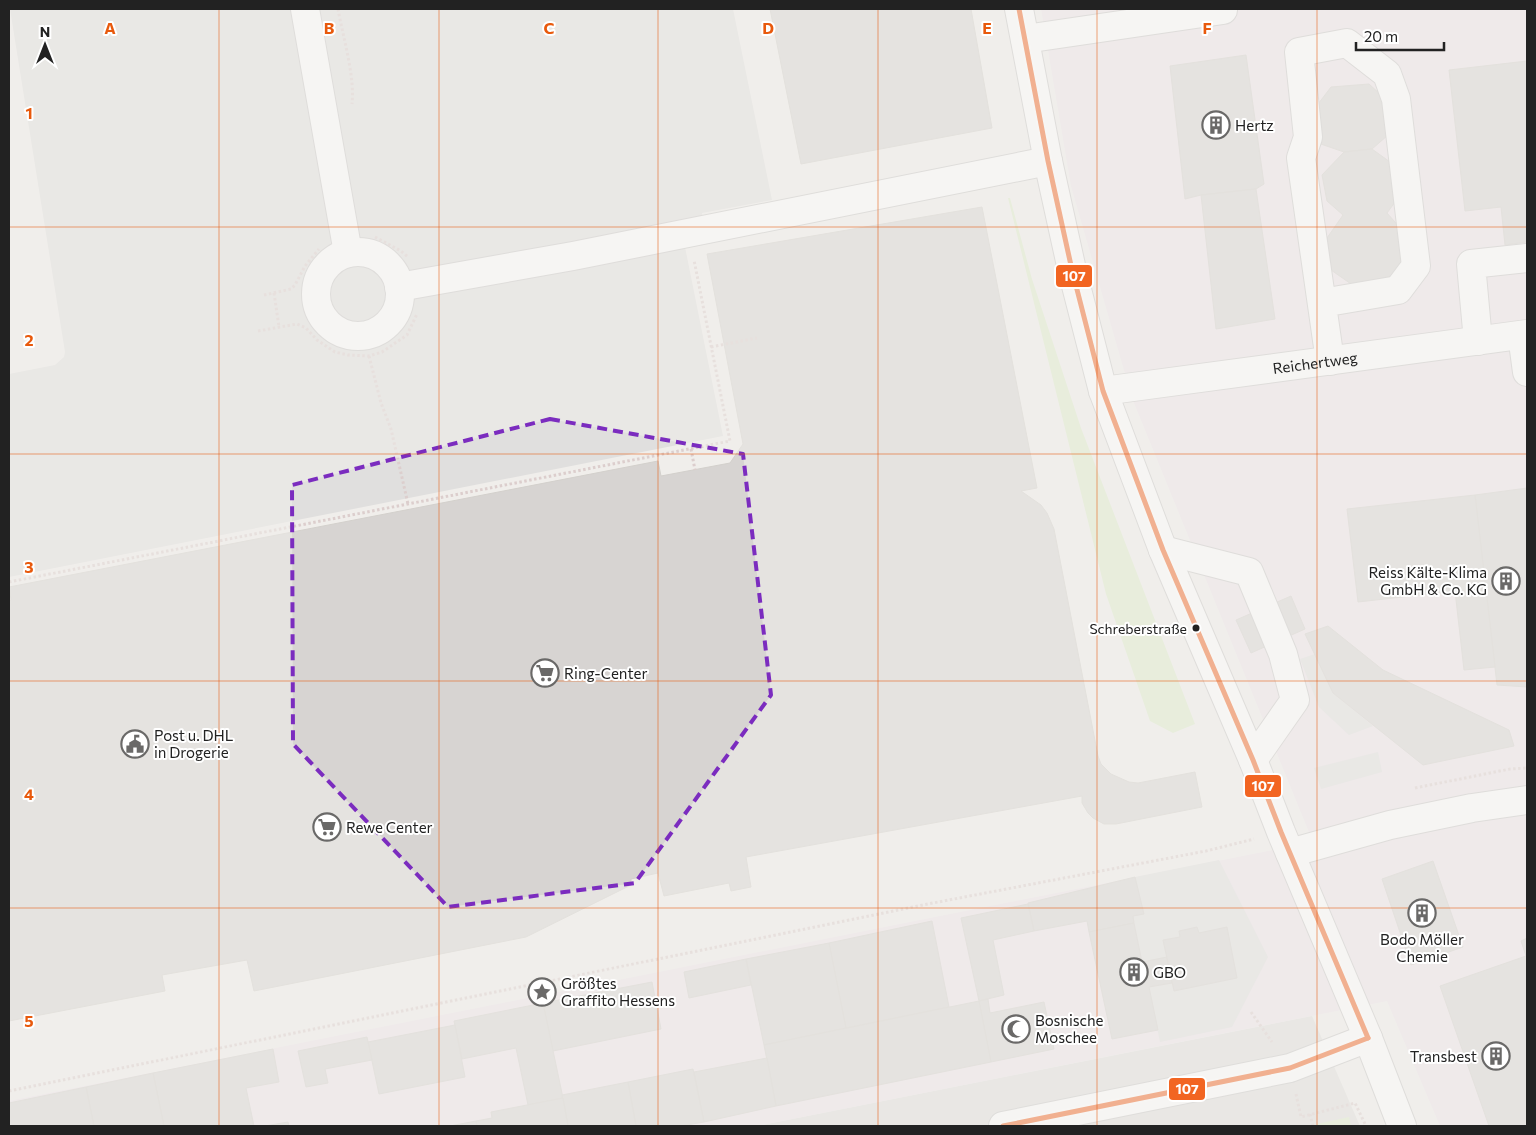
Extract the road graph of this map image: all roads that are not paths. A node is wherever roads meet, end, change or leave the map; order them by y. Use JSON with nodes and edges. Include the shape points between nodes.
{"nodes":[{"id":1,"x":304,"y":9,"type":"edge"},
{"id":2,"x":1019,"y":9,"type":"edge"},
{"id":3,"x":1223,"y":10,"type":"edge"},
{"id":4,"x":1025,"y":39,"type":"junction"},
{"id":5,"x":1048,"y":160,"type":"junction"},
{"id":6,"x":348,"y":253,"type":"junction"},
{"id":7,"x":1527,"y":258,"type":"edge"},
{"id":8,"x":399,"y":287,"type":"junction"},
{"id":9,"x":1322,"y":303,"type":"junction"},
{"id":10,"x":1525,"y":335,"type":"edge"},
{"id":11,"x":1478,"y":341,"type":"junction"},
{"id":12,"x":1330,"y":360,"type":"junction"},
{"id":13,"x":1527,"y":372,"type":"edge"},
{"id":14,"x":1103,"y":391,"type":"junction"},
{"id":15,"x":1163,"y":550,"type":"junction"},
{"id":16,"x":1253,"y":760,"type":"junction"},
{"id":17,"x":1527,"y":800,"type":"edge"},
{"id":18,"x":1285,"y":842,"type":"junction"},
{"id":19,"x":1368,"y":1038,"type":"junction"},
{"id":20,"x":1003,"y":1126,"type":"edge"},
{"id":21,"x":1402,"y":1126,"type":"edge"}],
"edges":[{"from":1,"to":6,"type":"street"},
{"from":2,"to":4,"type":"street"},
{"from":3,"to":4,"type":"street"},
{"from":4,"to":5,"type":"street"},
{"from":5,"to":8,"type":"street","via":[[582,254]]},
{"from":5,"to":14,"type":"street"},
{"from":6,"to":8,"type":"street","via":[[374,255],[395,275]]},
{"from":6,"to":8,"type":"street","via":[[332,261],[318,280],[316,303],[331,327],[355,336],[381,329],[396,311]]},
{"from":7,"to":11,"type":"street","via":[[1471,264]]},
{"from":9,"to":9,"type":"street","via":[[1301,158],[1308,136],[1299,52],[1347,43],[1387,74],[1396,99],[1416,266],[1398,290]]},
{"from":9,"to":12,"type":"street"},
{"from":10,"to":11,"type":"street","name":"Reichertweg"},
{"from":10,"to":13,"type":"street"},
{"from":11,"to":12,"type":"street","name":"Reichertweg"},
{"from":12,"to":14,"type":"street","name":"Reichertweg"},
{"from":14,"to":15,"type":"street"},
{"from":15,"to":16,"type":"street"},
{"from":15,"to":16,"type":"street","via":[[1249,572],[1253,581],[1283,654],[1295,700]]},
{"from":16,"to":18,"type":"street"},
{"from":17,"to":18,"type":"street"},
{"from":18,"to":19,"type":"street"},
{"from":19,"to":20,"type":"street","via":[[1290,1068]]},
{"from":19,"to":21,"type":"street"}]}
